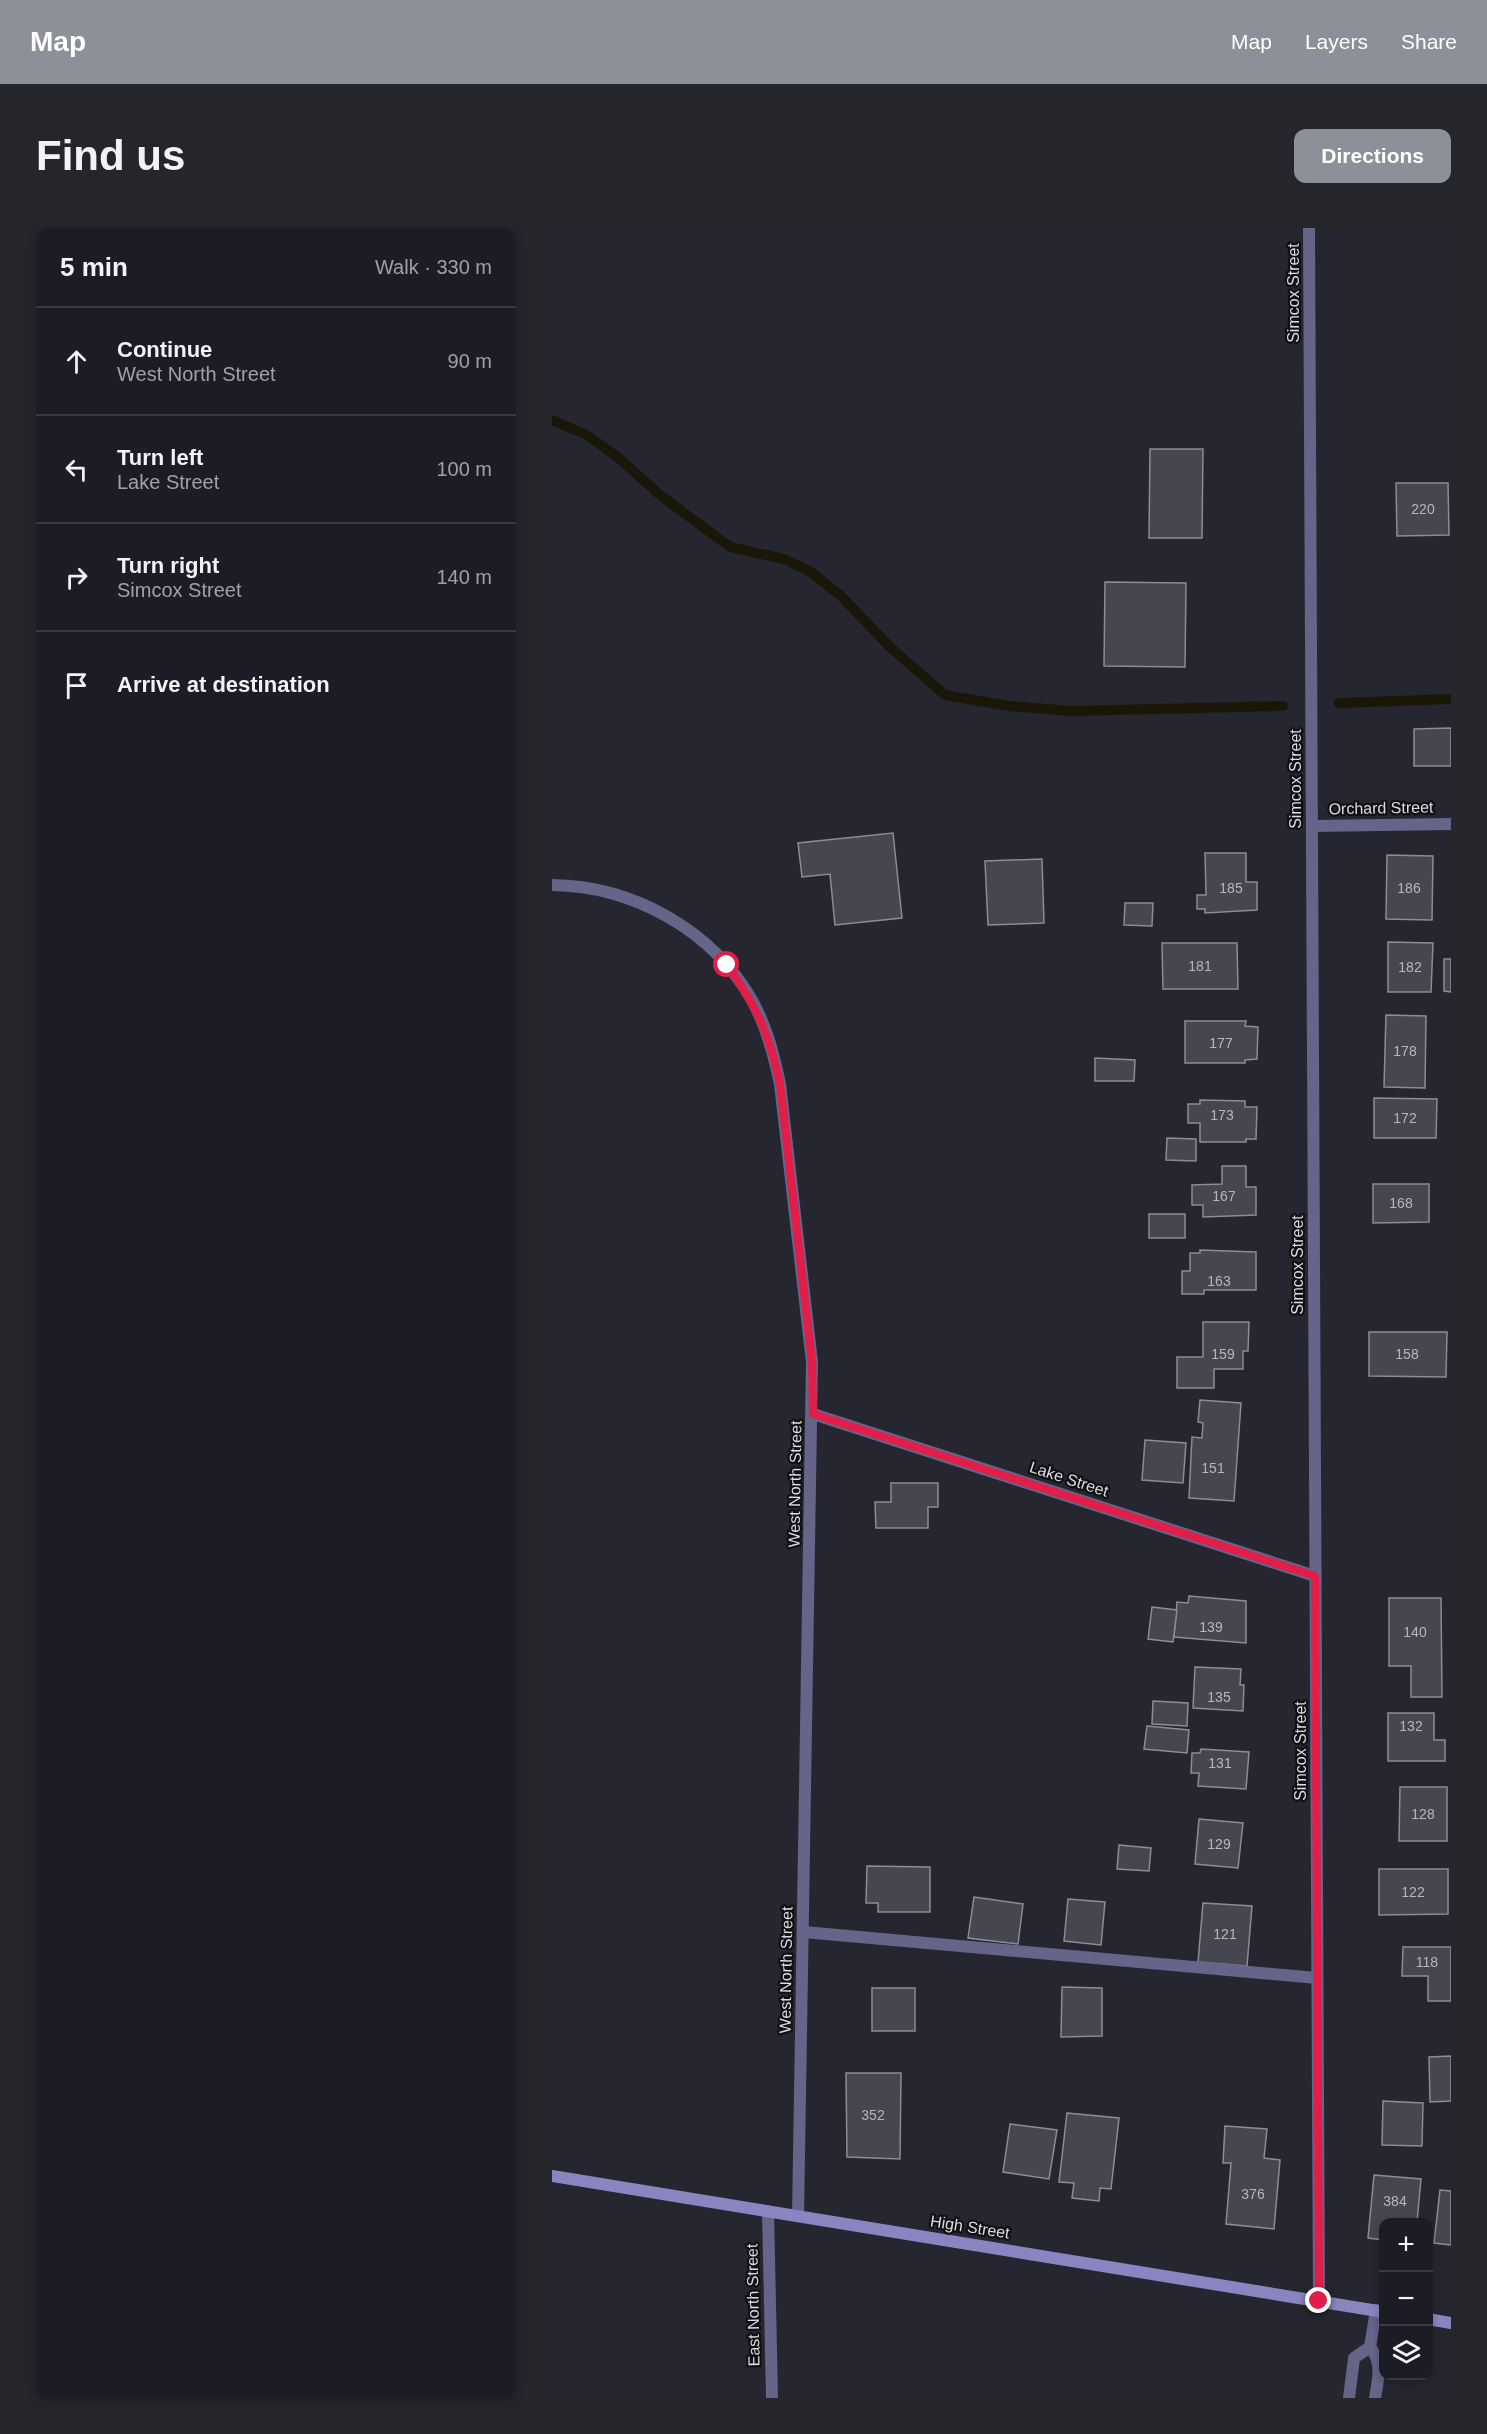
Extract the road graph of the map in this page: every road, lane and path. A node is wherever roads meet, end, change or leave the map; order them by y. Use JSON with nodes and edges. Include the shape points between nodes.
{"nodes":[{"id":1,"x":1309,"y":228,"type":"edge"},
{"id":2,"x":1451,"y":824,"type":"edge"},
{"id":3,"x":1312,"y":826,"type":"junction"},
{"id":4,"x":552,"y":885,"type":"edge"},
{"id":5,"x":813,"y":1414,"type":"junction"},
{"id":6,"x":1315,"y":1576,"type":"junction"},
{"id":7,"x":804,"y":1932,"type":"junction"},
{"id":8,"x":1317,"y":1978,"type":"junction"},
{"id":9,"x":552,"y":2176,"type":"edge"},
{"id":10,"x":768,"y":2211,"type":"junction"},
{"id":11,"x":798,"y":2216,"type":"junction"},
{"id":12,"x":1319,"y":2301,"type":"junction"},
{"id":13,"x":1379,"y":2311,"type":"edge"},
{"id":14,"x":1379,"y":2315,"type":"edge"},
{"id":15,"x":1433,"y":2320,"type":"edge"},
{"id":16,"x":1451,"y":2323,"type":"edge"},
{"id":17,"x":1370,"y":2347,"type":"junction"},
{"id":18,"x":772,"y":2398,"type":"edge"},
{"id":19,"x":1349,"y":2398,"type":"edge"},
{"id":20,"x":1375,"y":2398,"type":"edge"}],
"edges":[{"from":1,"to":3,"type":"street","name":"Simcox Street"},
{"from":2,"to":3,"type":"street","name":"Orchard Street"},
{"from":3,"to":6,"type":"street","name":"Simcox Street"},
{"from":4,"to":5,"type":"street","name":"West North Street","via":[[616,894],[657,910],[695,935],[727,965],[753,1001],[771,1042],[780,1084],[812,1362]]},
{"from":5,"to":6,"type":"street","name":"Lake Street"},
{"from":5,"to":7,"type":"street","name":"West North Street"},
{"from":6,"to":8,"type":"street","name":"Simcox Street"},
{"from":7,"to":8,"type":"street"},
{"from":7,"to":11,"type":"street","name":"West North Street"},
{"from":8,"to":12,"type":"street","name":"Simcox Street"},
{"from":9,"to":10,"type":"main road","name":"High Street"},
{"from":10,"to":11,"type":"main road","name":"High Street"},
{"from":10,"to":18,"type":"street","name":"East North Street"},
{"from":11,"to":12,"type":"main road","name":"High Street"},
{"from":12,"to":13,"type":"main road","name":"High Street"},
{"from":14,"to":17,"type":"street"},
{"from":15,"to":16,"type":"main road"},
{"from":17,"to":19,"type":"street","via":[[1354,2358]]},
{"from":17,"to":20,"type":"street","via":[[1378,2357]]}]}
